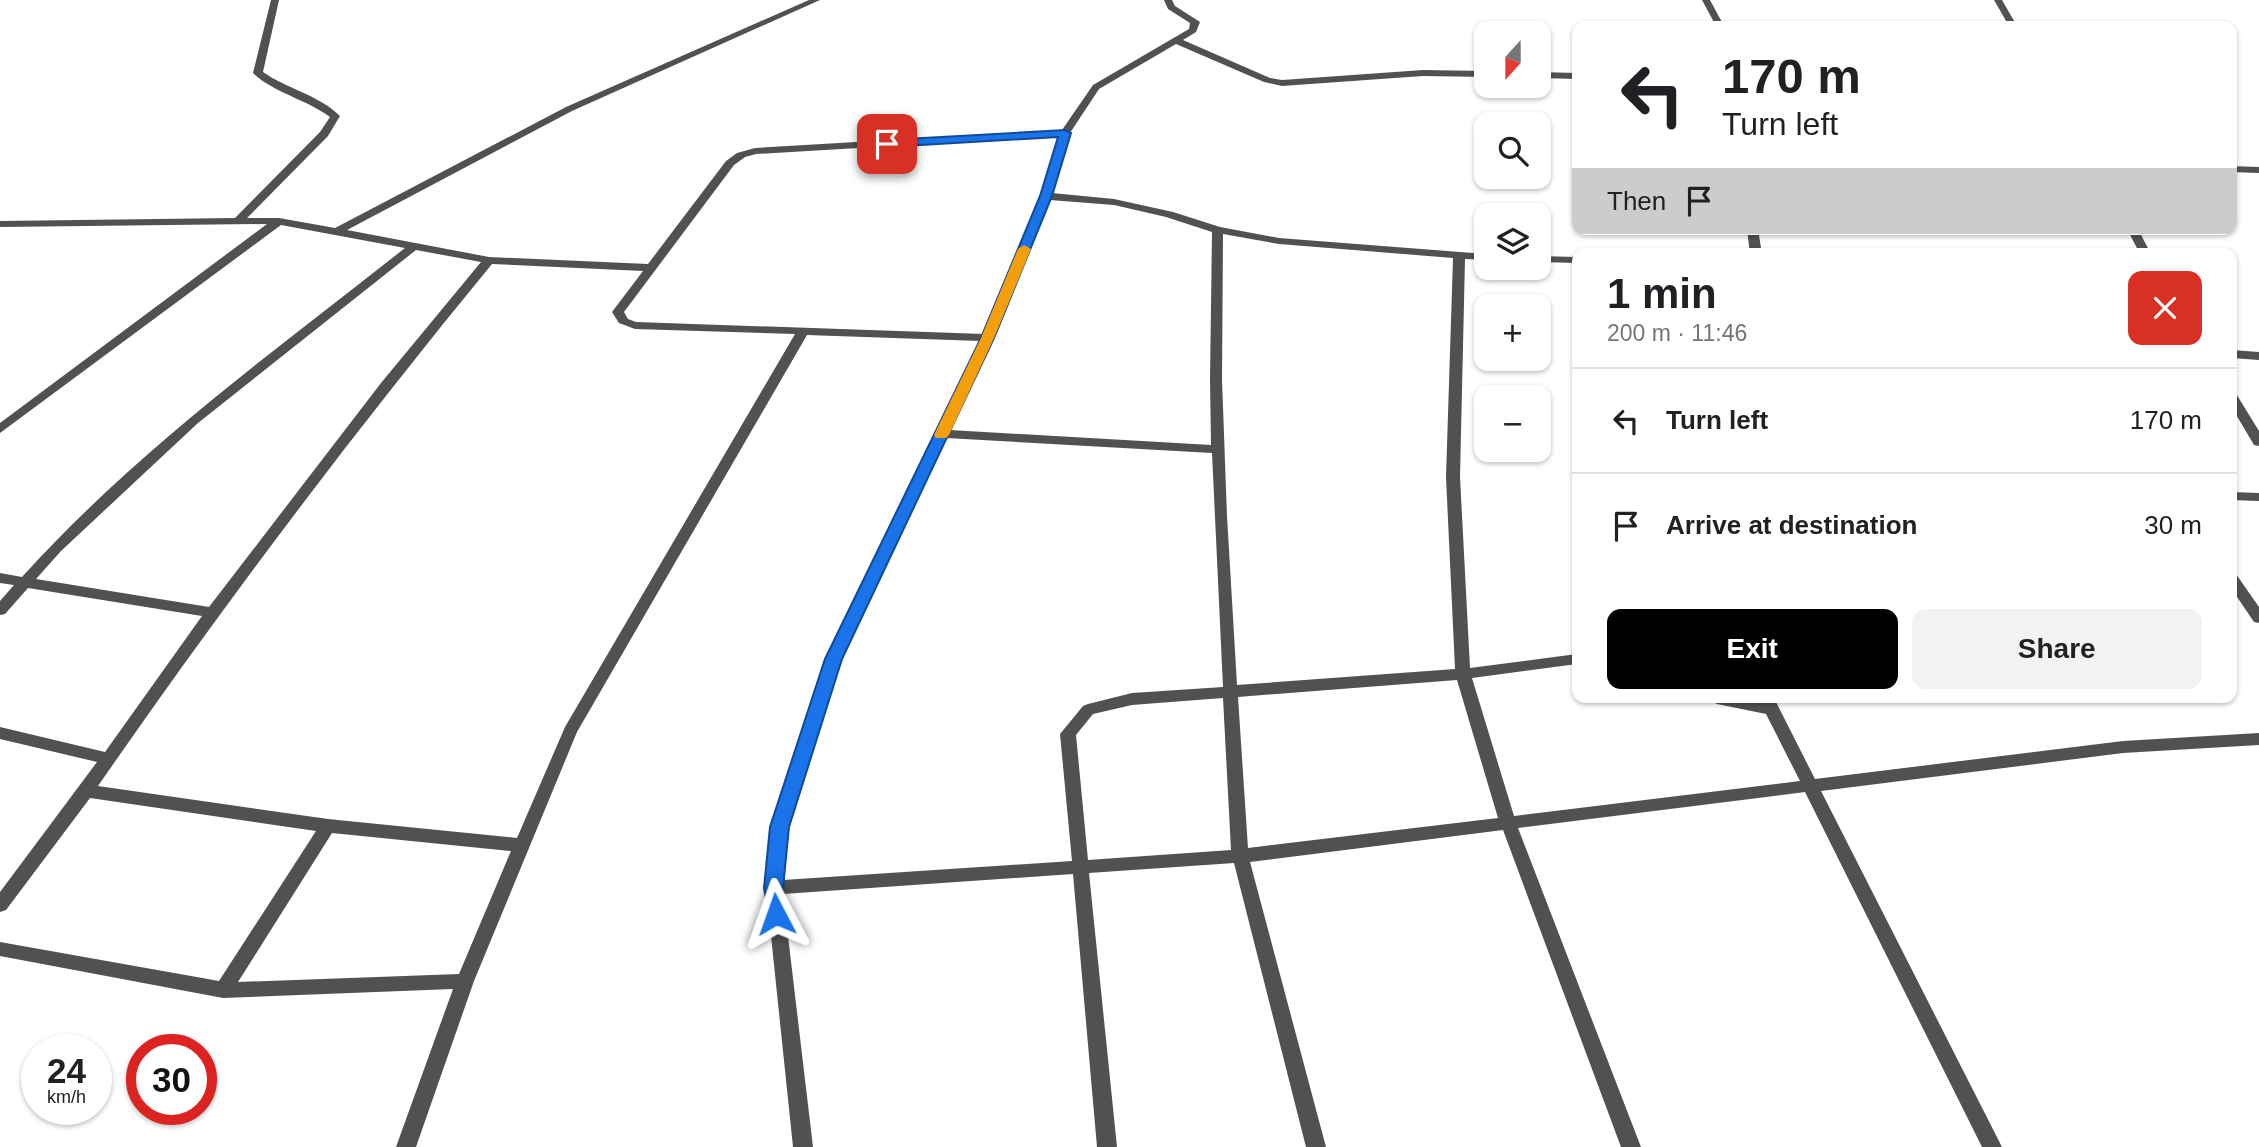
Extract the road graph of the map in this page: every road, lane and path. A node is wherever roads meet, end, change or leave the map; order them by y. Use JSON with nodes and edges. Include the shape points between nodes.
{"nodes":[{"id":1,"x":275,"y":0,"type":"edge"},
{"id":2,"x":816,"y":0,"type":"edge"},
{"id":3,"x":1168,"y":0,"type":"edge"},
{"id":4,"x":1706,"y":0,"type":"edge"},
{"id":5,"x":1998,"y":0,"type":"edge"},
{"id":6,"x":1717,"y":21,"type":"edge"},
{"id":7,"x":2011,"y":21,"type":"edge"},
{"id":8,"x":1178,"y":41,"type":"junction"},
{"id":9,"x":1474,"y":74,"type":"edge"},
{"id":10,"x":1551,"y":75,"type":"edge"},
{"id":11,"x":1572,"y":76,"type":"edge"},
{"id":12,"x":1065,"y":133,"type":"junction"},
{"id":13,"x":2237,"y":169,"type":"edge"},
{"id":14,"x":2259,"y":170,"type":"edge"},
{"id":15,"x":1046,"y":196,"type":"junction"},
{"id":16,"x":238,"y":221,"type":"junction"},
{"id":17,"x":279,"y":221,"type":"junction"},
{"id":18,"x":0,"y":224,"type":"edge"},
{"id":19,"x":1218,"y":230,"type":"junction"},
{"id":20,"x":338,"y":231,"type":"junction"},
{"id":21,"x":413,"y":247,"type":"junction"},
{"id":22,"x":1459,"y":256,"type":"junction"},
{"id":23,"x":1474,"y":257,"type":"edge"},
{"id":24,"x":1551,"y":259,"type":"edge"},
{"id":25,"x":489,"y":260,"type":"junction"},
{"id":26,"x":1572,"y":260,"type":"edge"},
{"id":27,"x":651,"y":268,"type":"junction"},
{"id":28,"x":804,"y":330,"type":"junction"},
{"id":29,"x":988,"y":338,"type":"junction"},
{"id":30,"x":2237,"y":354,"type":"edge"},
{"id":31,"x":2259,"y":356,"type":"edge"},
{"id":32,"x":2237,"y":407,"type":"edge"},
{"id":33,"x":0,"y":429,"type":"edge"},
{"id":34,"x":942,"y":434,"type":"junction"},
{"id":35,"x":2259,"y":442,"type":"edge"},
{"id":36,"x":1218,"y":449,"type":"junction"},
{"id":37,"x":2237,"y":496,"type":"edge"},
{"id":38,"x":2259,"y":497,"type":"edge"},
{"id":39,"x":0,"y":579,"type":"edge"},
{"id":40,"x":25,"y":582,"type":"junction"},
{"id":41,"x":2237,"y":586,"type":"edge"},
{"id":42,"x":0,"y":610,"type":"edge"},
{"id":43,"x":213,"y":613,"type":"junction"},
{"id":44,"x":2259,"y":618,"type":"edge"},
{"id":45,"x":1572,"y":660,"type":"edge"},
{"id":46,"x":1462,"y":674,"type":"junction"},
{"id":47,"x":1231,"y":691,"type":"junction"},
{"id":48,"x":1768,"y":704,"type":"edge"},
{"id":49,"x":0,"y":733,"type":"edge"},
{"id":50,"x":2259,"y":739,"type":"edge"},
{"id":51,"x":109,"y":759,"type":"junction"},
{"id":52,"x":1809,"y":787,"type":"junction"},
{"id":53,"x":86,"y":791,"type":"junction"},
{"id":54,"x":1508,"y":822,"type":"junction"},
{"id":55,"x":328,"y":826,"type":"junction"},
{"id":56,"x":520,"y":845,"type":"junction"},
{"id":57,"x":1240,"y":856,"type":"junction"},
{"id":58,"x":1082,"y":868,"type":"junction"},
{"id":59,"x":774,"y":888,"type":"junction"},
{"id":60,"x":0,"y":905,"type":"edge"},
{"id":61,"x":0,"y":949,"type":"edge"},
{"id":62,"x":465,"y":981,"type":"junction"},
{"id":63,"x":223,"y":990,"type":"junction"},
{"id":64,"x":406,"y":1147,"type":"edge"},
{"id":65,"x":803,"y":1147,"type":"edge"},
{"id":66,"x":1107,"y":1147,"type":"edge"},
{"id":67,"x":1316,"y":1147,"type":"edge"},
{"id":68,"x":1631,"y":1147,"type":"edge"},
{"id":69,"x":1992,"y":1147,"type":"edge"}],
"edges":[{"from":1,"to":16,"type":"street","via":[[258,73],[335,116],[324,134]]},
{"from":2,"to":20,"type":"street","via":[[569,109]]},
{"from":3,"to":8,"type":"street","via":[[1171,7],[1195,22],[1194,30]]},
{"from":4,"to":6,"type":"street"},
{"from":5,"to":7,"type":"street"},
{"from":8,"to":9,"type":"street","via":[[1282,83]]},
{"from":8,"to":12,"type":"street","via":[[1096,87]]},
{"from":10,"to":11,"type":"street"},
{"from":12,"to":15,"type":"street"},
{"from":12,"to":27,"type":"street","via":[[748,153],[730,163]]},
{"from":13,"to":14,"type":"street"},
{"from":15,"to":19,"type":"street","via":[[1114,202]]},
{"from":15,"to":29,"type":"street"},
{"from":16,"to":17,"type":"street"},
{"from":16,"to":18,"type":"street"},
{"from":17,"to":20,"type":"street"},
{"from":17,"to":33,"type":"street"},
{"from":19,"to":22,"type":"street","via":[[1279,241]]},
{"from":19,"to":36,"type":"street"},
{"from":20,"to":21,"type":"street"},
{"from":21,"to":25,"type":"street"},
{"from":21,"to":40,"type":"street","via":[[194,420]]},
{"from":22,"to":23,"type":"street"},
{"from":22,"to":46,"type":"street","via":[[1453,477]]},
{"from":24,"to":26,"type":"street"},
{"from":25,"to":27,"type":"street"},
{"from":25,"to":43,"type":"street","via":[[385,386]]},
{"from":27,"to":28,"type":"street","via":[[618,312],[623,321]]},
{"from":28,"to":29,"type":"street"},
{"from":28,"to":56,"type":"street","via":[[570,731]]},
{"from":29,"to":34,"type":"street"},
{"from":30,"to":31,"type":"street"},
{"from":32,"to":35,"type":"street"},
{"from":34,"to":36,"type":"street"},
{"from":34,"to":59,"type":"street","via":[[833,659],[779,827]]},
{"from":36,"to":47,"type":"street"},
{"from":37,"to":38,"type":"street"},
{"from":39,"to":40,"type":"street"},
{"from":40,"to":42,"type":"street"},
{"from":40,"to":43,"type":"street"},
{"from":41,"to":44,"type":"street"},
{"from":43,"to":51,"type":"street"},
{"from":45,"to":46,"type":"street"},
{"from":46,"to":47,"type":"street"},
{"from":46,"to":54,"type":"street"},
{"from":47,"to":57,"type":"street"},
{"from":47,"to":58,"type":"street","via":[[1132,699],[1088,710],[1068,734]]},
{"from":48,"to":52,"type":"street"},
{"from":49,"to":51,"type":"street"},
{"from":50,"to":52,"type":"street","via":[[2123,747]]},
{"from":51,"to":53,"type":"street"},
{"from":52,"to":54,"type":"street"},
{"from":52,"to":69,"type":"street"},
{"from":53,"to":55,"type":"street"},
{"from":53,"to":60,"type":"street"},
{"from":54,"to":57,"type":"street"},
{"from":54,"to":68,"type":"street"},
{"from":55,"to":56,"type":"street"},
{"from":55,"to":63,"type":"street"},
{"from":56,"to":62,"type":"street"},
{"from":57,"to":58,"type":"street"},
{"from":57,"to":67,"type":"street"},
{"from":58,"to":59,"type":"street"},
{"from":58,"to":66,"type":"street"},
{"from":59,"to":65,"type":"street"},
{"from":61,"to":63,"type":"street"},
{"from":62,"to":63,"type":"street"},
{"from":62,"to":64,"type":"street"}]}
